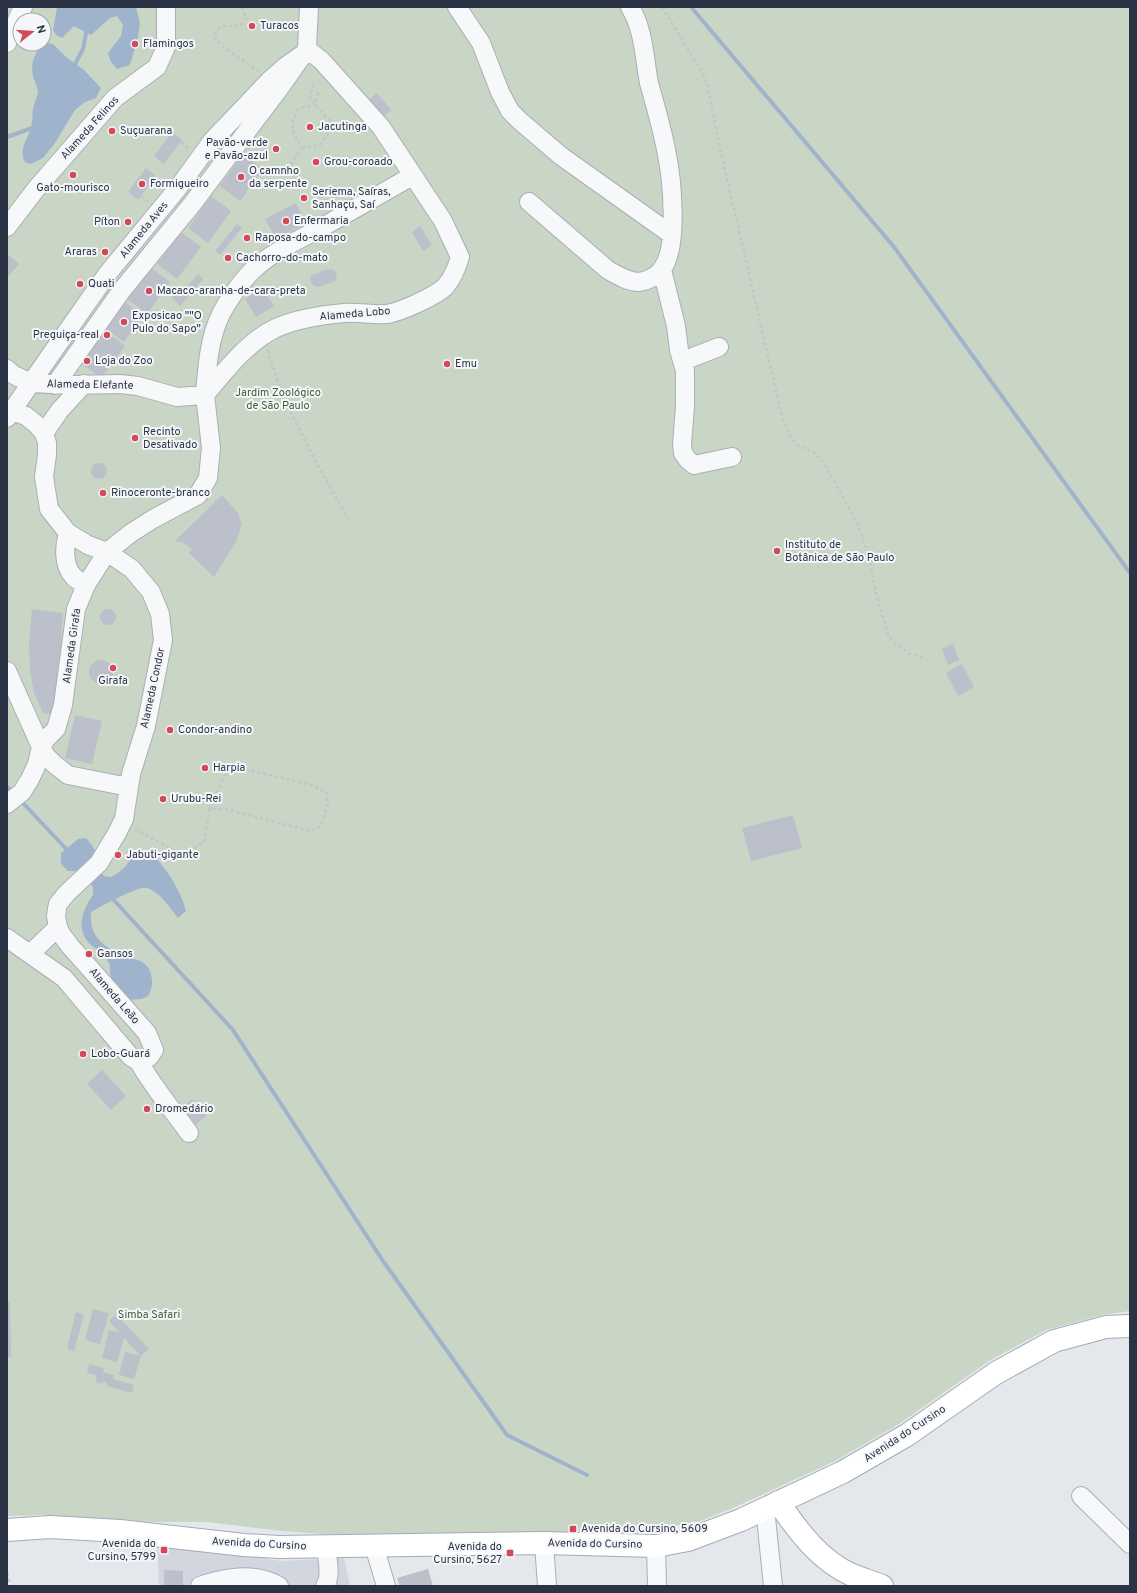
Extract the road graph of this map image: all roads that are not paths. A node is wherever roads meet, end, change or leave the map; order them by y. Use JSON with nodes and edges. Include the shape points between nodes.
{"nodes":[{"id":1,"x":24,"y":7,"type":"edge"},
{"id":2,"x":166,"y":7,"type":"edge"},
{"id":3,"x":309,"y":7,"type":"edge"},
{"id":4,"x":457,"y":7,"type":"edge"},
{"id":5,"x":630,"y":7,"type":"edge"},
{"id":6,"x":7,"y":43,"type":"edge"},
{"id":7,"x":305,"y":52,"type":"junction"},
{"id":8,"x":412,"y":176,"type":"junction"},
{"id":9,"x":529,"y":202,"type":"dead end"},
{"id":10,"x":7,"y":227,"type":"edge"},
{"id":11,"x":672,"y":235,"type":"junction"},
{"id":12,"x":662,"y":270,"type":"junction"},
{"id":13,"x":719,"y":346,"type":"dead end"},
{"id":14,"x":682,"y":361,"type":"junction"},
{"id":15,"x":7,"y":369,"type":"edge"},
{"id":16,"x":7,"y":381,"type":"edge"},
{"id":17,"x":31,"y":383,"type":"junction"},
{"id":18,"x":84,"y":384,"type":"junction"},
{"id":19,"x":55,"y":385,"type":"junction"},
{"id":20,"x":204,"y":395,"type":"junction"},
{"id":21,"x":9,"y":412,"type":"edge"},
{"id":22,"x":44,"y":433,"type":"junction"},
{"id":23,"x":732,"y":457,"type":"dead end"},
{"id":24,"x":68,"y":533,"type":"junction"},
{"id":25,"x":107,"y":552,"type":"junction"},
{"id":26,"x":86,"y":586,"type":"junction"},
{"id":27,"x":7,"y":671,"type":"edge"},
{"id":28,"x":41,"y":747,"type":"junction"},
{"id":29,"x":129,"y":787,"type":"junction"},
{"id":30,"x":7,"y":804,"type":"edge"},
{"id":31,"x":58,"y":927,"type":"junction"},
{"id":32,"x":7,"y":938,"type":"edge"},
{"id":33,"x":30,"y":954,"type":"junction"},
{"id":34,"x":139,"y":1062,"type":"junction"},
{"id":35,"x":189,"y":1132,"type":"dead end"},
{"id":36,"x":1130,"y":1326,"type":"edge"},
{"id":37,"x":1081,"y":1496,"type":"dead end"},
{"id":38,"x":772,"y":1505,"type":"junction"},
{"id":39,"x":7,"y":1530,"type":"edge"},
{"id":40,"x":544,"y":1543,"type":"junction"},
{"id":41,"x":1130,"y":1544,"type":"edge"},
{"id":42,"x":374,"y":1546,"type":"junction"},
{"id":43,"x":656,"y":1546,"type":"junction"},
{"id":44,"x":326,"y":1547,"type":"junction"},
{"id":45,"x":200,"y":1586,"type":"edge"},
{"id":46,"x":279,"y":1586,"type":"edge"},
{"id":47,"x":325,"y":1586,"type":"edge"},
{"id":48,"x":386,"y":1586,"type":"edge"},
{"id":49,"x":547,"y":1586,"type":"edge"},
{"id":50,"x":657,"y":1586,"type":"edge"},
{"id":51,"x":774,"y":1586,"type":"edge"},
{"id":52,"x":882,"y":1586,"type":"edge"}],
"edges":[{"from":1,"to":6,"type":"street"},
{"from":2,"to":10,"type":"street","name":"Alameda Felinos","via":[[166,47],[158,67],[115,98],[36,189]]},
{"from":3,"to":7,"type":"street"},
{"from":4,"to":11,"type":"street","via":[[481,43],[510,111],[561,156]]},
{"from":5,"to":11,"type":"street","via":[[640,29],[649,82],[666,150],[671,181]]},
{"from":7,"to":8,"type":"street","name":"Alameda Lobo","via":[[322,61],[380,127]]},
{"from":7,"to":17,"type":"street","name":"Alameda Aves","via":[[270,80],[212,141],[178,188],[108,273]]},
{"from":7,"to":19,"type":"street","name":"Alameda Aves","via":[[193,203],[122,290]]},
{"from":8,"to":20,"type":"street","via":[[277,252],[255,268],[220,315],[212,340]]},
{"from":8,"to":20,"type":"street","name":"Alameda Lobo","via":[[443,221],[460,257],[445,286],[421,302],[389,314],[345,313],[316,317],[275,328],[240,355]]},
{"from":9,"to":12,"type":"street","via":[[608,270],[619,276],[638,282]]},
{"from":11,"to":12,"type":"street"},
{"from":12,"to":14,"type":"street"},
{"from":13,"to":14,"type":"street"},
{"from":14,"to":23,"type":"street","via":[[686,371],[683,453],[694,465]]},
{"from":15,"to":17,"type":"street","name":"Alameda Elefante"},
{"from":16,"to":17,"type":"street"},
{"from":17,"to":19,"type":"street","name":"Alameda Elefante"},
{"from":17,"to":21,"type":"street","name":"Alameda Aves"},
{"from":18,"to":19,"type":"street","name":"Alameda Elefante"},
{"from":18,"to":20,"type":"street","name":"Alameda Elefante","via":[[138,386],[177,397]]},
{"from":18,"to":22,"type":"street","via":[[60,410]]},
{"from":20,"to":25,"type":"street","via":[[211,448],[208,478],[198,495],[131,533]]},
{"from":21,"to":22,"type":"street","via":[[31,420]]},
{"from":22,"to":24,"type":"street","via":[[47,455],[44,477],[49,509]]},
{"from":24,"to":25,"type":"street","via":[[88,545]]},
{"from":24,"to":26,"type":"street","via":[[65,544],[68,566],[72,576]]},
{"from":25,"to":26,"type":"street","name":"Alameda Girafa"},
{"from":25,"to":29,"type":"street","name":"Alameda Condor","via":[[132,570],[151,592],[160,614],[163,640],[146,726]]},
{"from":26,"to":28,"type":"street","name":"Alameda Girafa","via":[[76,609],[63,705],[58,723]]},
{"from":27,"to":28,"type":"street"},
{"from":28,"to":29,"type":"street","via":[[46,756],[68,775]]},
{"from":28,"to":30,"type":"street","via":[[30,779],[22,792]]},
{"from":29,"to":31,"type":"street","name":"Alameda Condor","via":[[124,819],[118,833],[102,857],[58,904]]},
{"from":31,"to":33,"type":"street"},
{"from":31,"to":34,"type":"street","name":"Alameda Leão","via":[[100,982],[148,1033],[154,1050],[151,1056]]},
{"from":32,"to":33,"type":"street"},
{"from":33,"to":34,"type":"street","via":[[64,978],[130,1056]]},
{"from":34,"to":35,"type":"street"},
{"from":36,"to":38,"type":"main road","name":"Avenida do Cursino","via":[[1106,1327],[1054,1341],[996,1373],[894,1444],[843,1472]]},
{"from":37,"to":41,"type":"street"},
{"from":38,"to":43,"type":"main road","name":"Avenida do Cursino","via":[[688,1540]]},
{"from":38,"to":51,"type":"street"},
{"from":38,"to":52,"type":"main road","via":[[830,1563],[852,1575]]},
{"from":39,"to":44,"type":"main road","name":"Avenida do Cursino","via":[[50,1527],[120,1531],[244,1545]]},
{"from":40,"to":42,"type":"main road","name":"Avenida do Cursino"},
{"from":40,"to":43,"type":"main road","name":"Avenida do Cursino"},
{"from":40,"to":49,"type":"street"},
{"from":42,"to":44,"type":"main road","name":"Avenida do Cursino"},
{"from":42,"to":48,"type":"street"},
{"from":43,"to":50,"type":"street"},
{"from":44,"to":47,"type":"street","via":[[328,1570]]},
{"from":45,"to":46,"type":"street","via":[[237,1577],[264,1579]]}]}
